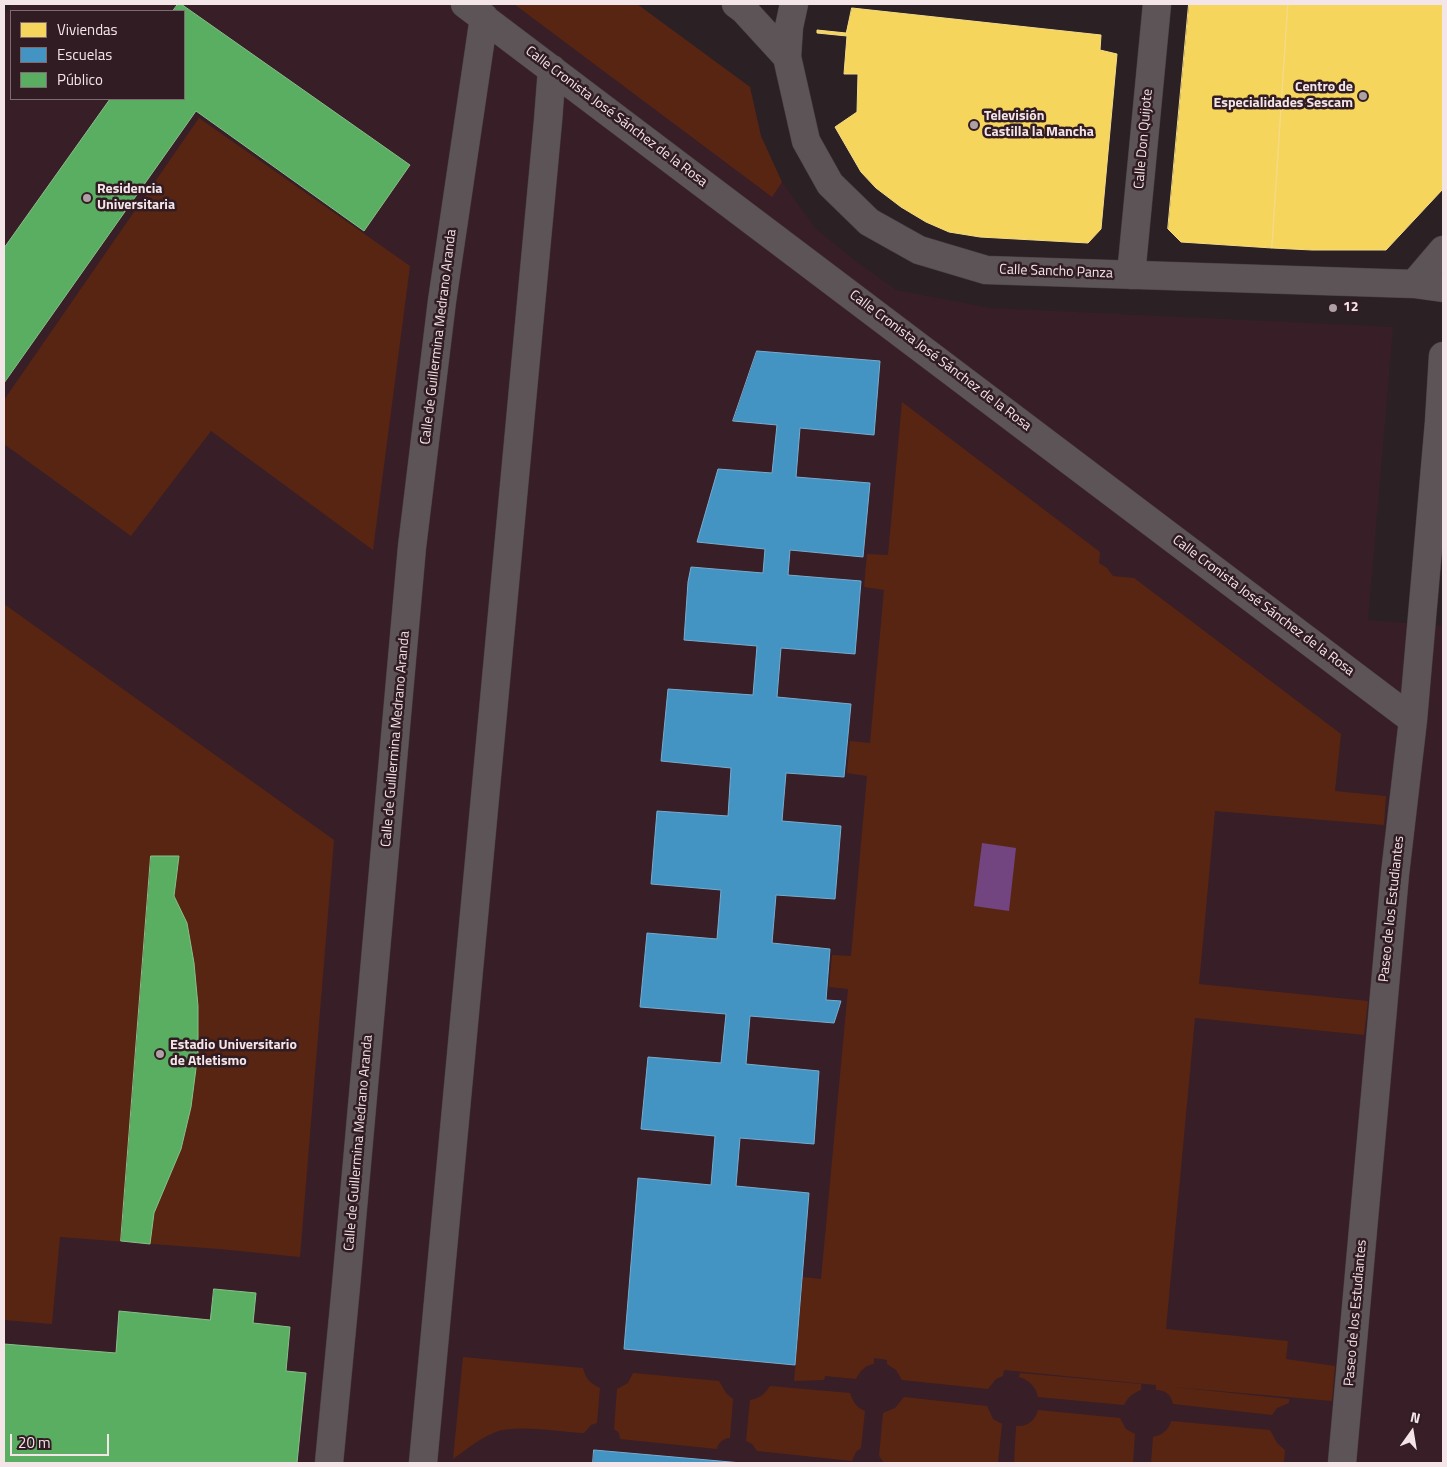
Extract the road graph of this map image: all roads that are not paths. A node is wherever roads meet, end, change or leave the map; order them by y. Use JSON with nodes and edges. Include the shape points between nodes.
{"nodes":[{"id":1,"x":736,"y":4,"type":"edge"},
{"id":2,"x":794,"y":4,"type":"edge"},
{"id":3,"x":1157,"y":4,"type":"edge"},
{"id":4,"x":474,"y":11,"type":"edge"},
{"id":5,"x":787,"y":57,"type":"junction"},
{"id":6,"x":552,"y":69,"type":"junction"},
{"id":7,"x":1443,"y":250,"type":"edge"},
{"id":8,"x":1131,"y":275,"type":"junction"},
{"id":9,"x":1414,"y":284,"type":"junction"},
{"id":10,"x":1443,"y":288,"type":"edge"},
{"id":11,"x":1443,"y":356,"type":"edge"},
{"id":12,"x":1441,"y":422,"type":"edge"},
{"id":13,"x":1414,"y":720,"type":"junction"},
{"id":14,"x":329,"y":1463,"type":"edge"},
{"id":15,"x":423,"y":1463,"type":"edge"},
{"id":16,"x":1342,"y":1463,"type":"edge"}],
"edges":[{"from":1,"to":5,"type":"street"},
{"from":2,"to":5,"type":"street"},
{"from":3,"to":8,"type":"street","name":"Calle Don Quijote"},
{"from":4,"to":6,"type":"street","name":"Calle Cronista José Sánchez de la Rosa"},
{"from":4,"to":14,"type":"street","name":"Calle de Guillermina Medrano Aranda","via":[[412,547]]},
{"from":5,"to":8,"type":"street","name":"Calle Sancho Panza","via":[[806,141],[830,184],[869,222],[919,250],[986,270]]},
{"from":6,"to":13,"type":"street","name":"Calle Cronista José Sánchez de la Rosa"},
{"from":6,"to":15,"type":"street"},
{"from":7,"to":9,"type":"street"},
{"from":8,"to":9,"type":"street","name":"Calle Sancho Panza"},
{"from":9,"to":10,"type":"street","name":"Calle Sancho Panza"},
{"from":11,"to":12,"type":"street","name":"Paseo de los Estudiantes"},
{"from":12,"to":13,"type":"street","name":"Paseo de los Estudiantes"},
{"from":13,"to":16,"type":"street","name":"Paseo de los Estudiantes","via":[[1395,874]]}]}
